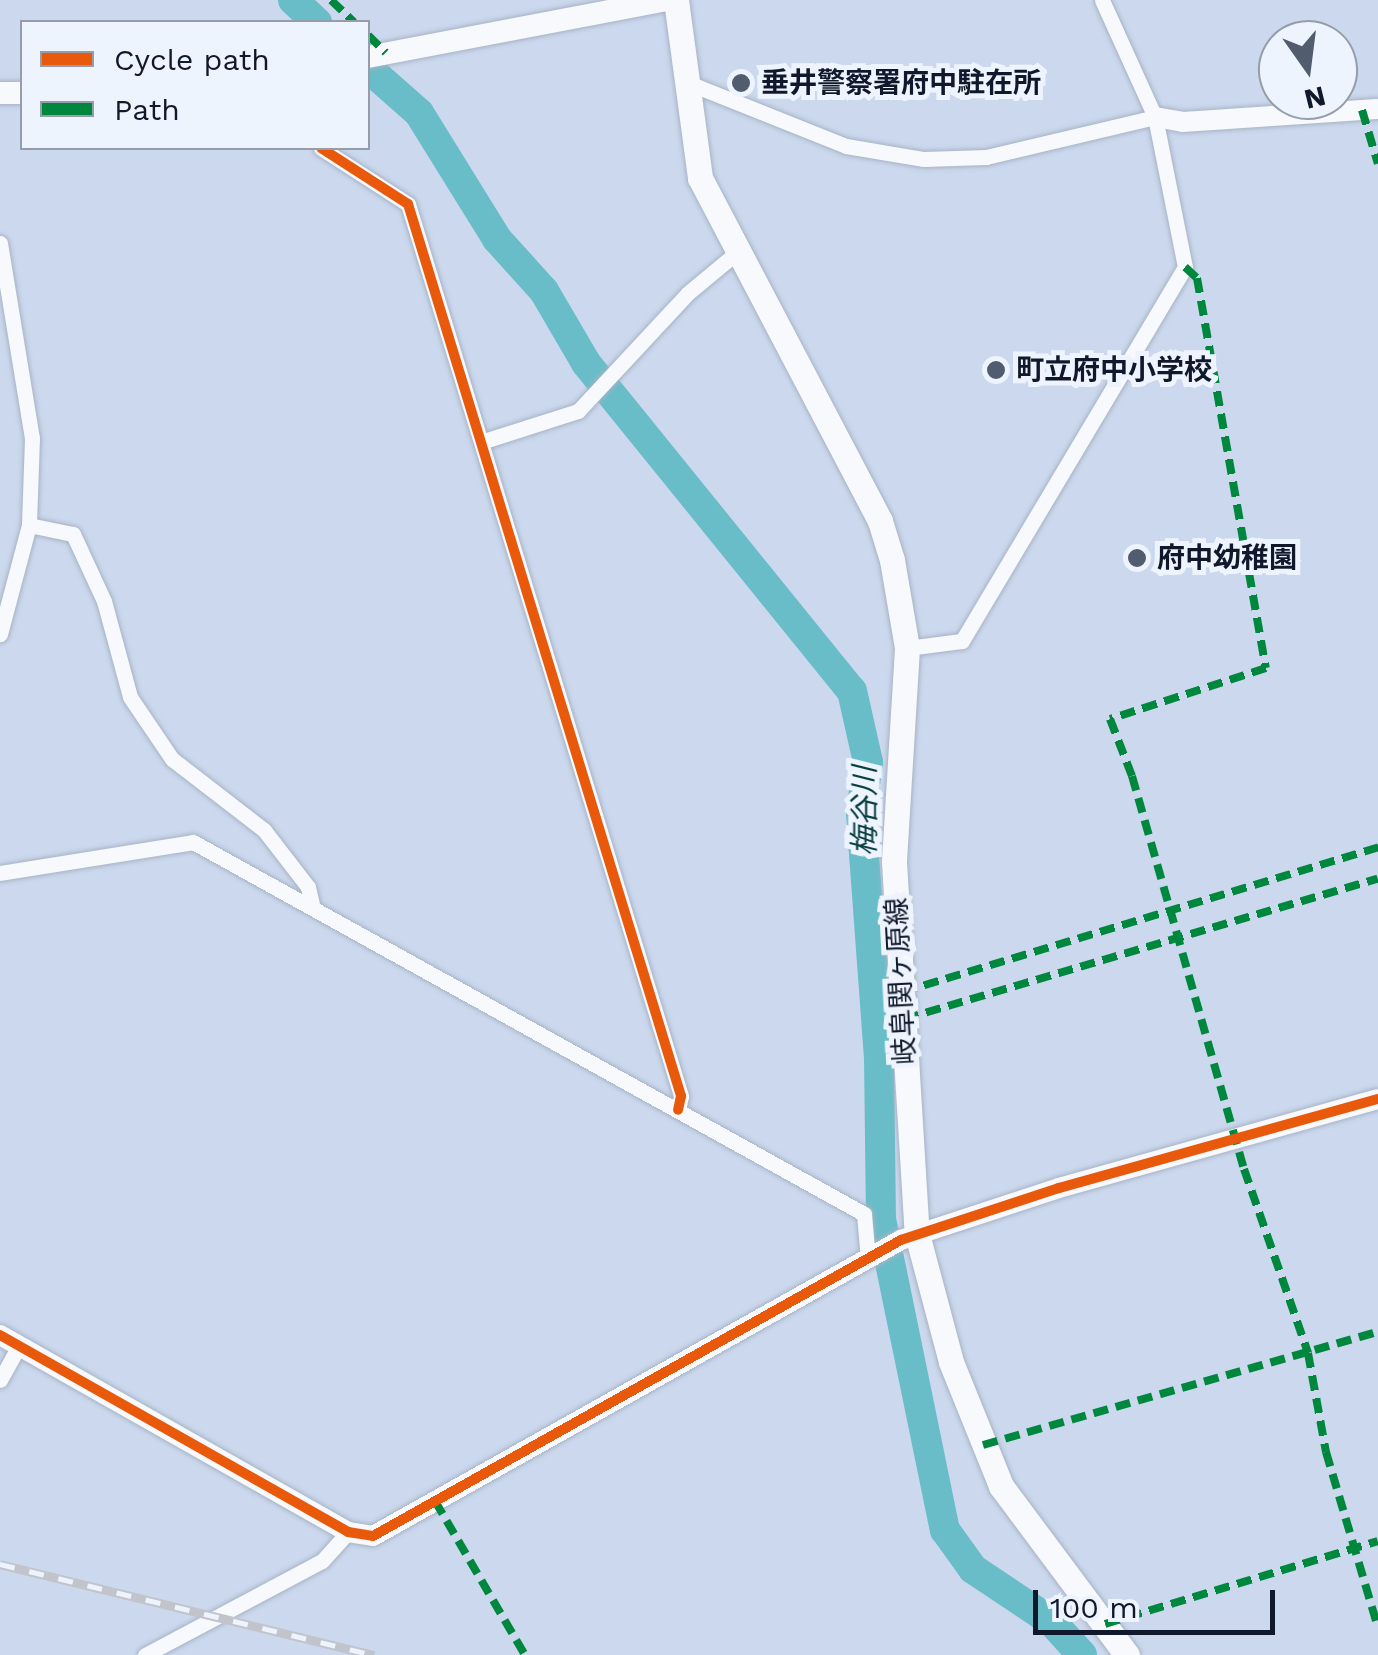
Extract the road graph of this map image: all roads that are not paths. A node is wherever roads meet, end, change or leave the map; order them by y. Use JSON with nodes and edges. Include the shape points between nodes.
{"nodes":[{"id":1,"x":666,"y":0,"type":"edge"},
{"id":2,"x":676,"y":0,"type":"edge"},
{"id":3,"x":1102,"y":0,"type":"edge"},
{"id":4,"x":377,"y":55,"type":"edge"},
{"id":5,"x":686,"y":82,"type":"junction"},
{"id":6,"x":1378,"y":109,"type":"edge"},
{"id":7,"x":1155,"y":117,"type":"junction"},
{"id":8,"x":324,"y":150,"type":"edge"},
{"id":9,"x":0,"y":243,"type":"edge"},
{"id":10,"x":735,"y":254,"type":"junction"},
{"id":11,"x":484,"y":442,"type":"junction"},
{"id":12,"x":29,"y":525,"type":"junction"},
{"id":13,"x":0,"y":634,"type":"edge"},
{"id":14,"x":907,"y":648,"type":"junction"},
{"id":15,"x":0,"y":874,"type":"edge"},
{"id":16,"x":312,"y":905,"type":"junction"},
{"id":17,"x":1378,"y":1100,"type":"edge"},
{"id":18,"x":678,"y":1110,"type":"junction"},
{"id":19,"x":909,"y":1237,"type":"junction"},
{"id":20,"x":872,"y":1257,"type":"junction"},
{"id":21,"x":0,"y":1336,"type":"edge"},
{"id":22,"x":19,"y":1346,"type":"junction"},
{"id":23,"x":0,"y":1380,"type":"edge"},
{"id":24,"x":348,"y":1532,"type":"junction"},
{"id":25,"x":145,"y":1655,"type":"edge"},
{"id":26,"x":1127,"y":1655,"type":"edge"}],
"edges":[{"from":1,"to":4,"type":"main road"},
{"from":2,"to":5,"type":"main road","name":"岐阜関ヶ原線"},
{"from":3,"to":7,"type":"street"},
{"from":5,"to":7,"type":"street","via":[[846,146],[924,159],[986,157]]},
{"from":5,"to":10,"type":"main road","name":"岐阜関ヶ原線","via":[[700,178]]},
{"from":6,"to":7,"type":"street","via":[[1182,122]]},
{"from":7,"to":14,"type":"street","via":[[1185,267],[962,640]]},
{"from":8,"to":11,"type":"street","via":[[408,204]]},
{"from":9,"to":12,"type":"street","via":[[32,438]]},
{"from":10,"to":11,"type":"street","via":[[688,294],[588,403]]},
{"from":10,"to":14,"type":"main road","name":"岐阜関ヶ原線","via":[[880,521]]},
{"from":11,"to":18,"type":"street","via":[[681,1096]]},
{"from":12,"to":13,"type":"street"},
{"from":12,"to":16,"type":"street","via":[[73,534],[104,600],[130,697],[172,759],[264,830],[308,887]]},
{"from":14,"to":19,"type":"main road","name":"岐阜関ヶ原線","via":[[894,862]]},
{"from":15,"to":16,"type":"street","via":[[193,842]]},
{"from":16,"to":18,"type":"street"},
{"from":17,"to":19,"type":"street"},
{"from":18,"to":20,"type":"street","via":[[864,1214]]},
{"from":19,"to":20,"type":"street"},
{"from":19,"to":26,"type":"main road","name":"岐阜関ヶ原線","via":[[1001,1486]]},
{"from":20,"to":24,"type":"street","via":[[373,1536]]},
{"from":21,"to":22,"type":"street"},
{"from":22,"to":23,"type":"street"},
{"from":22,"to":24,"type":"street"},
{"from":24,"to":25,"type":"street","via":[[322,1561]]}]}
